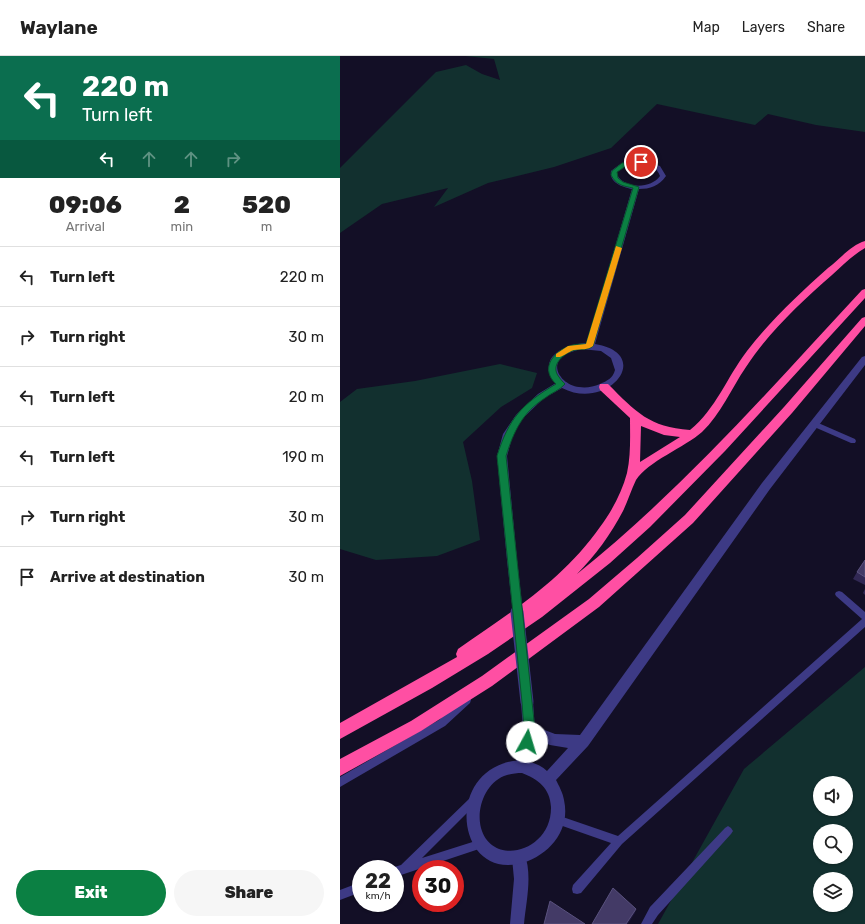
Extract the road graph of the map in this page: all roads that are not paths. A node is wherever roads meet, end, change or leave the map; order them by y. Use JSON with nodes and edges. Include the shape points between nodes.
{"nodes":[{"id":1,"x":636,"y":187,"type":"junction"},
{"id":2,"x":865,"y":244,"type":"edge"},
{"id":3,"x":865,"y":292,"type":"edge"},
{"id":4,"x":865,"y":320,"type":"edge"},
{"id":5,"x":590,"y":346,"type":"junction"},
{"id":6,"x":865,"y":359,"type":"edge"},
{"id":7,"x":561,"y":384,"type":"junction"},
{"id":8,"x":604,"y":387,"type":"junction"},
{"id":9,"x":635,"y":418,"type":"junction"},
{"id":10,"x":814,"y":424,"type":"junction"},
{"id":11,"x":693,"y":434,"type":"junction"},
{"id":12,"x":853,"y":441,"type":"dead end"},
{"id":13,"x":631,"y":478,"type":"junction"},
{"id":14,"x":839,"y":594,"type":"dead end"},
{"id":15,"x":865,"y":617,"type":"edge"},
{"id":16,"x":865,"y":622,"type":"edge"},
{"id":17,"x":487,"y":681,"type":"junction"},
{"id":18,"x":340,"y":726,"type":"edge"},
{"id":19,"x":529,"y":730,"type":"junction"},
{"id":20,"x":340,"y":731,"type":"edge"},
{"id":21,"x":583,"y":741,"type":"junction"},
{"id":22,"x":522,"y":766,"type":"junction"},
{"id":23,"x":340,"y":768,"type":"edge"},
{"id":24,"x":548,"y":780,"type":"junction"},
{"id":25,"x":340,"y":782,"type":"edge"},
{"id":26,"x":475,"y":799,"type":"junction"},
{"id":27,"x":557,"y":820,"type":"junction"},
{"id":28,"x":728,"y":831,"type":"dead end"},
{"id":29,"x":619,"y":842,"type":"junction"},
{"id":30,"x":482,"y":844,"type":"junction"},
{"id":31,"x":518,"y":858,"type":"junction"},
{"id":32,"x":405,"y":868,"type":"joint"},
{"id":33,"x":577,"y":889,"type":"dead end"},
{"id":34,"x":352,"y":890,"type":"edge"},
{"id":35,"x":340,"y":895,"type":"edge"},
{"id":36,"x":517,"y":924,"type":"edge"},
{"id":37,"x":646,"y":924,"type":"edge"}],
"edges":[{"from":1,"to":1,"type":"street","via":[[658,183],[663,176],[662,172],[641,162],[624,164],[615,171],[614,175],[621,183]]},
{"from":1,"to":5,"type":"street"},
{"from":2,"to":11,"type":"highway","via":[[808,290],[776,322],[743,364],[706,421]]},
{"from":3,"to":20,"type":"highway","via":[[745,425],[643,526],[564,592],[483,650]]},
{"from":4,"to":17,"type":"highway","via":[[689,520],[594,603]]},
{"from":5,"to":7,"type":"street","via":[[570,348],[556,358],[552,371]]},
{"from":5,"to":8,"type":"street","via":[[608,351],[618,362],[617,376]]},
{"from":6,"to":10,"type":"street"},
{"from":7,"to":8,"type":"street","via":[[582,391]]},
{"from":7,"to":19,"type":"street","bridge":true,"via":[[541,396],[519,417],[508,434],[502,456]]},
{"from":8,"to":9,"type":"highway"},
{"from":9,"to":11,"type":"highway","via":[[666,431]]},
{"from":9,"to":13,"type":"highway","via":[[635,458]]},
{"from":10,"to":12,"type":"lane"},
{"from":10,"to":21,"type":"street","via":[[766,486]]},
{"from":11,"to":13,"type":"highway","via":[[640,467]]},
{"from":13,"to":18,"type":"highway","via":[[619,508],[604,531],[584,558],[552,589],[462,655]]},
{"from":14,"to":15,"type":"lane"},
{"from":16,"to":29,"type":"lane"},
{"from":17,"to":23,"type":"highway","via":[[416,726]]},
{"from":17,"to":25,"type":"lane","via":[[442,723]]},
{"from":19,"to":21,"type":"street","via":[[563,743]]},
{"from":19,"to":22,"type":"street"},
{"from":21,"to":24,"type":"street"},
{"from":22,"to":24,"type":"street","via":[[532,768]]},
{"from":22,"to":26,"type":"street","via":[[507,768],[494,774],[482,786]]},
{"from":24,"to":27,"type":"street","via":[[558,798]]},
{"from":26,"to":30,"type":"street","via":[[472,815],[474,831]]},
{"from":26,"to":32,"type":"lane"},
{"from":27,"to":29,"type":"lane"},
{"from":27,"to":31,"type":"street","via":[[552,834],[543,845],[532,853]]},
{"from":28,"to":37,"type":"lane","via":[[654,911]]},
{"from":29,"to":33,"type":"lane"},
{"from":30,"to":31,"type":"street","via":[[492,853],[505,858]]},
{"from":30,"to":32,"type":"lane"},
{"from":31,"to":36,"type":"street","via":[[521,879]]},
{"from":34,"to":35,"type":"lane"}]}
